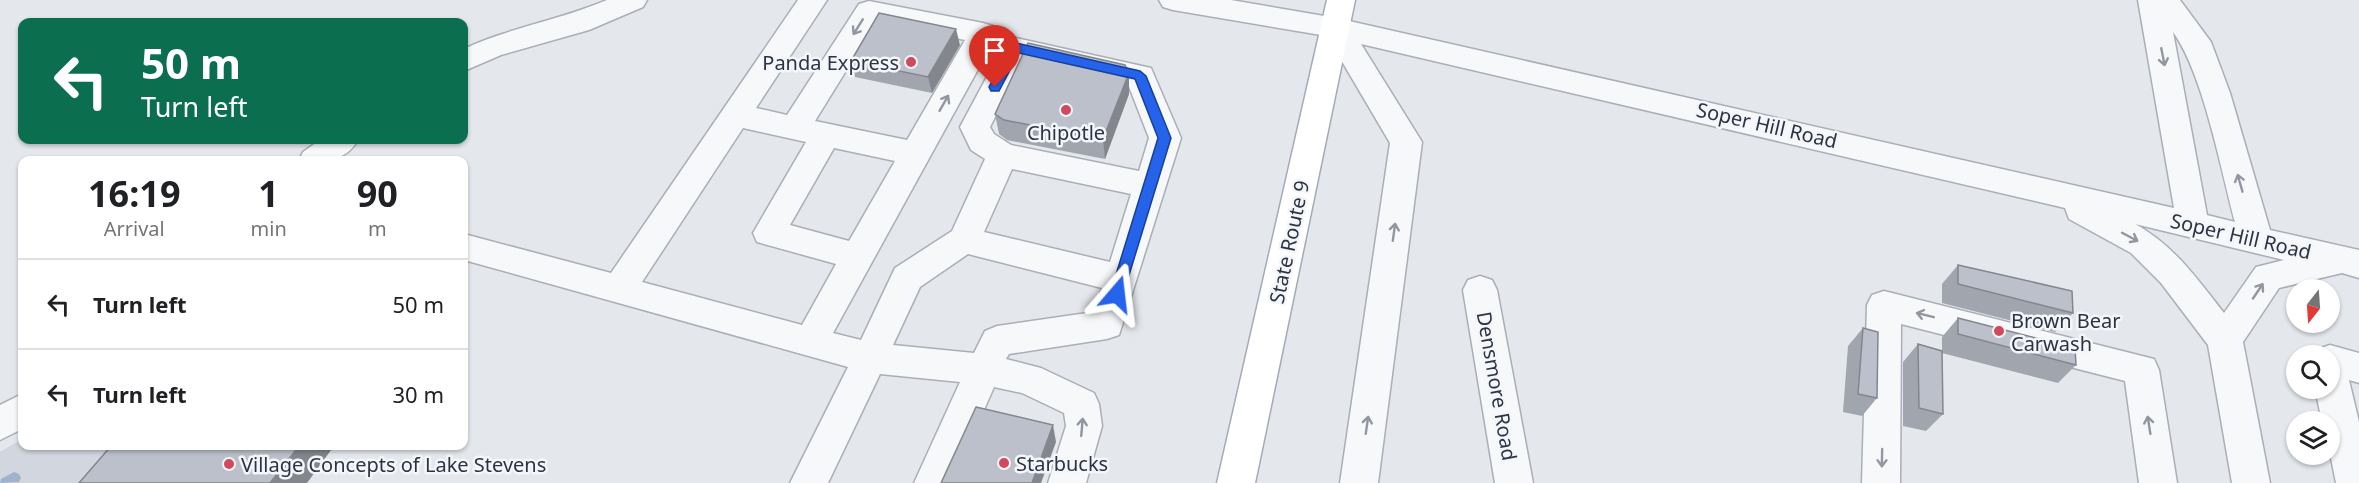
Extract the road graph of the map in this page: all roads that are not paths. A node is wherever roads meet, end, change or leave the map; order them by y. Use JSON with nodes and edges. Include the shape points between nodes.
{"nodes":[{"id":1,"x":633,"y":0,"type":"edge"},
{"id":2,"x":813,"y":0,"type":"edge"},
{"id":3,"x":1173,"y":0,"type":"edge"},
{"id":4,"x":2152,"y":0,"type":"edge"},
{"id":5,"x":2160,"y":0,"type":"edge"},
{"id":6,"x":1338,"y":14,"type":"edge"},
{"id":7,"x":468,"y":59,"type":"edge"},
{"id":8,"x":736,"y":115,"type":"junction"},
{"id":9,"x":811,"y":131,"type":"junction"},
{"id":10,"x":336,"y":144,"type":"edge"},
{"id":11,"x":915,"y":154,"type":"junction"},
{"id":12,"x":1003,"y":155,"type":"junction"},
{"id":13,"x":320,"y":156,"type":"edge"},
{"id":14,"x":1150,"y":186,"type":"junction"},
{"id":15,"x":2041,"y":190,"type":"junction"},
{"id":16,"x":2192,"y":225,"type":"junction"},
{"id":17,"x":964,"y":240,"type":"junction"},
{"id":18,"x":2256,"y":240,"type":"junction"},
{"id":19,"x":468,"y":248,"type":"edge"},
{"id":20,"x":859,"y":257,"type":"junction"},
{"id":21,"x":2351,"y":262,"type":"edge"},
{"id":22,"x":1122,"y":279,"type":"junction"},
{"id":23,"x":618,"y":290,"type":"junction"},
{"id":24,"x":1480,"y":290,"type":"dead end"},
{"id":25,"x":2225,"y":340,"type":"junction"},
{"id":26,"x":810,"y":342,"type":"junction"},
{"id":27,"x":870,"y":358,"type":"junction"},
{"id":28,"x":2340,"y":363,"type":"edge"},
{"id":29,"x":2359,"y":368,"type":"edge"},
{"id":30,"x":984,"y":369,"type":"junction"},
{"id":31,"x":2335,"y":399,"type":"edge"},
{"id":32,"x":18,"y":413,"type":"edge"},
{"id":33,"x":0,"y":424,"type":"edge"},
{"id":34,"x":809,"y":483,"type":"edge"},
{"id":35,"x":933,"y":483,"type":"edge"},
{"id":36,"x":1068,"y":483,"type":"edge"},
{"id":37,"x":1236,"y":483,"type":"edge"},
{"id":38,"x":1359,"y":483,"type":"edge"},
{"id":39,"x":1514,"y":483,"type":"edge"},
{"id":40,"x":1881,"y":483,"type":"edge"},
{"id":41,"x":2158,"y":483,"type":"edge"},
{"id":42,"x":2251,"y":483,"type":"edge"},
{"id":43,"x":2355,"y":483,"type":"edge"}],
"edges":[{"from":1,"to":7,"type":"street"},
{"from":2,"to":8,"type":"street"},
{"from":3,"to":6,"type":"street","name":"Soper Hill Road"},
{"from":4,"to":16,"type":"street","one_way":true},
{"from":18,"to":5,"type":"street","one_way":true,"via":[[2215,93],[2196,42]]},
{"from":6,"to":15,"type":"street","name":"Soper Hill Road","via":[[1680,105]]},
{"from":6,"to":37,"type":"main road","name":"State Route 9"},
{"from":38,"to":6,"type":"street","one_way":true,"via":[[1406,142]]},
{"from":8,"to":9,"type":"street"},
{"from":8,"to":23,"type":"street"},
{"from":9,"to":11,"type":"street"},
{"from":11,"to":9,"type":"street","one_way":true,"via":[[983,33],[869,11]]},
{"from":9,"to":20,"type":"street","via":[[769,233]]},
{"from":10,"to":13,"type":"street"},
{"from":11,"to":20,"type":"street"},
{"from":12,"to":14,"type":"street"},
{"from":12,"to":14,"type":"street","via":[[982,142],[975,127],[1016,48],[1140,76],[1165,138]]},
{"from":12,"to":17,"type":"street"},
{"from":14,"to":22,"type":"street"},
{"from":15,"to":16,"type":"street","name":"Soper Hill Road"},
{"from":15,"to":25,"type":"street","one_way":true,"via":[[2143,244],[2173,273]]},
{"from":16,"to":18,"type":"street","name":"Soper Hill Road"},
{"from":17,"to":22,"type":"street"},
{"from":17,"to":27,"type":"street","via":[[907,278]]},
{"from":18,"to":21,"type":"street","name":"Soper Hill Road"},
{"from":19,"to":23,"type":"street"},
{"from":20,"to":26,"type":"street"},
{"from":25,"to":21,"type":"street","one_way":true,"via":[[2268,277]]},
{"from":22,"to":30,"type":"street","via":[[1107,325],[997,341]]},
{"from":23,"to":26,"type":"street"},
{"from":24,"to":39,"type":"street","name":"Densmore Road"},
{"from":25,"to":42,"type":"street"},
{"from":26,"to":27,"type":"street"},
{"from":27,"to":30,"type":"street"},
{"from":27,"to":34,"type":"street"},
{"from":28,"to":29,"type":"street"},
{"from":30,"to":35,"type":"street"},
{"from":36,"to":30,"type":"street","one_way":true,"via":[[1084,426],[1081,404],[1028,379]]},
{"from":31,"to":43,"type":"street"},
{"from":32,"to":33,"type":"street"},
{"from":41,"to":40,"type":"street","one_way":true,"via":[[2141,370],[1884,305]]}]}
